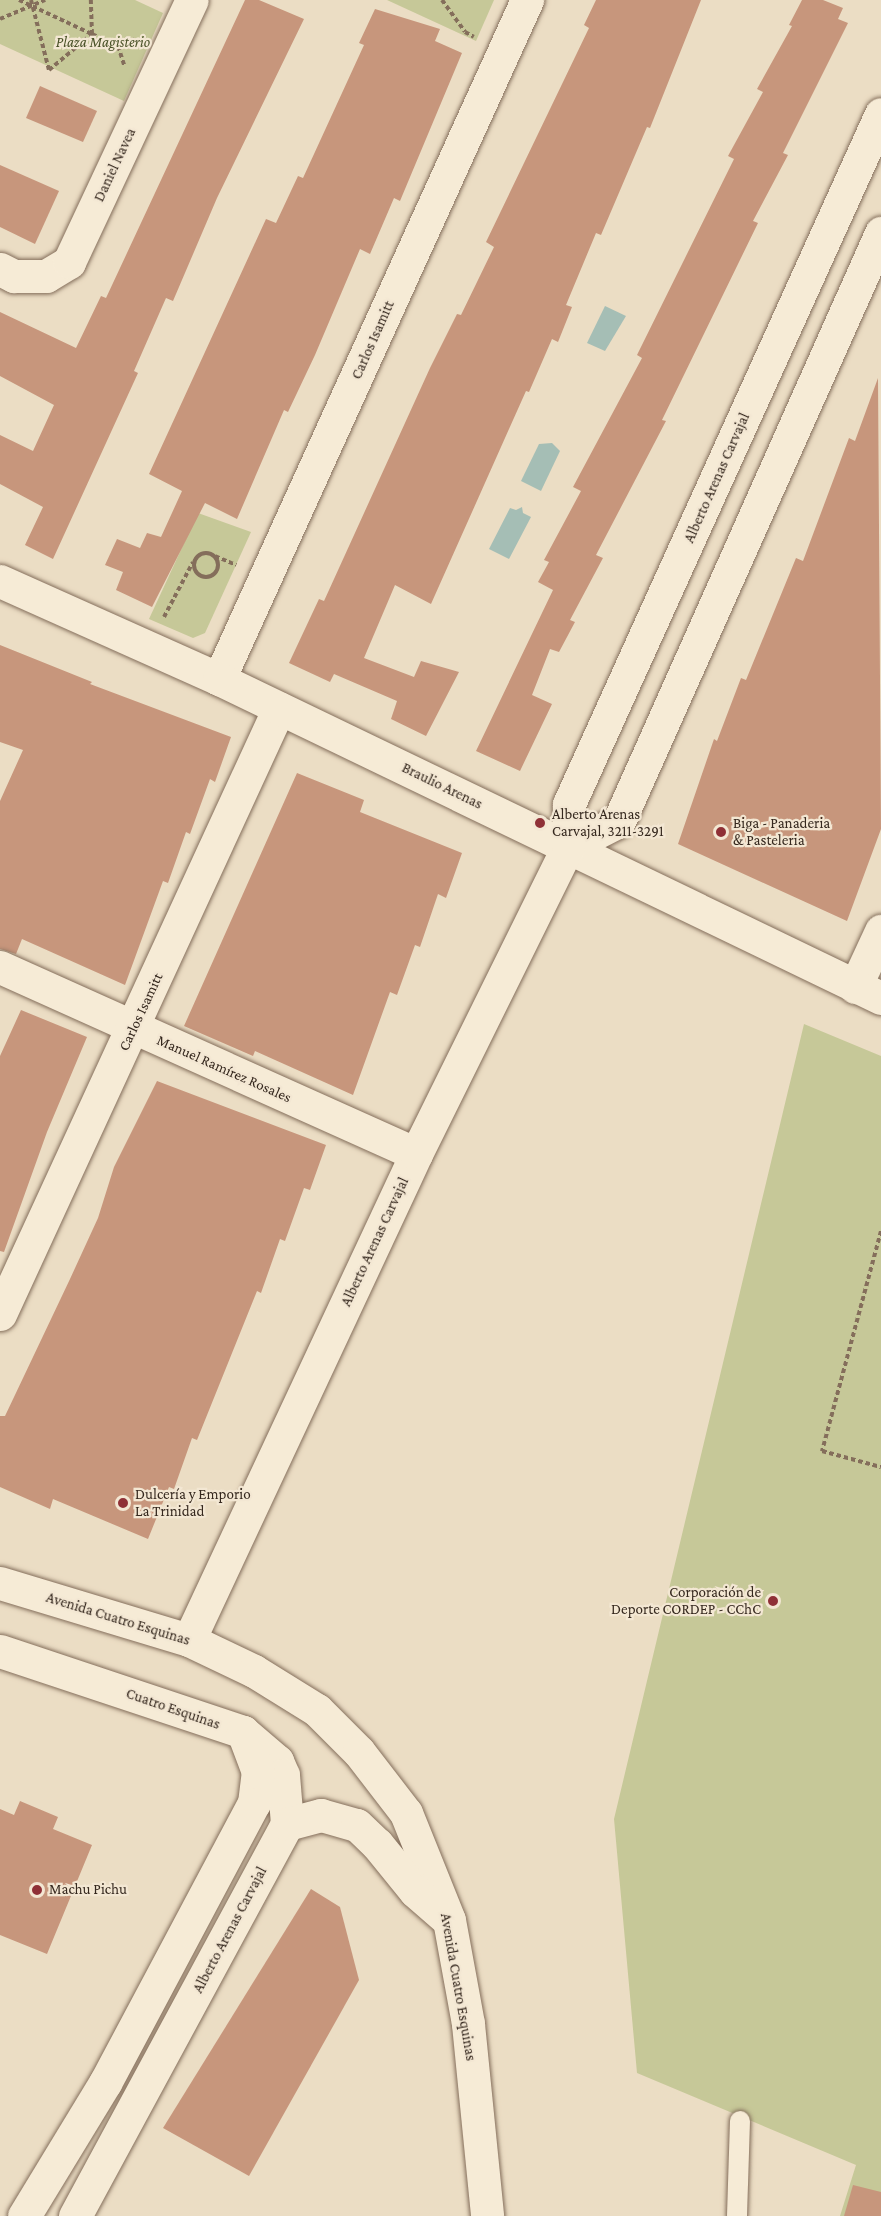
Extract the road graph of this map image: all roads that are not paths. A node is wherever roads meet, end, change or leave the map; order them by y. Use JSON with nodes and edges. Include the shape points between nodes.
{"nodes":[{"id":1,"x":527,"y":0,"type":"edge"},
{"id":2,"x":187,"y":10,"type":"edge"},
{"id":3,"x":881,"y":114,"type":"edge"},
{"id":4,"x":881,"y":233,"type":"edge"},
{"id":5,"x":0,"y":269,"type":"edge"},
{"id":6,"x":0,"y":581,"type":"edge"},
{"id":7,"x":219,"y":679,"type":"junction"},
{"id":8,"x":279,"y":708,"type":"junction"},
{"id":9,"x":568,"y":846,"type":"junction"},
{"id":10,"x":881,"y":931,"type":"edge"},
{"id":11,"x":0,"y":967,"type":"edge"},
{"id":12,"x":868,"y":993,"type":"edge"},
{"id":13,"x":134,"y":1029,"type":"junction"},
{"id":14,"x":416,"y":1154,"type":"junction"},
{"id":15,"x":0,"y":1314,"type":"edge"},
{"id":16,"x":0,"y":1583,"type":"edge"},
{"id":17,"x":189,"y":1640,"type":"junction"},
{"id":18,"x":0,"y":1651,"type":"edge"},
{"id":19,"x":243,"y":1732,"type":"junction"},
{"id":20,"x":287,"y":1824,"type":"junction"},
{"id":21,"x":449,"y":1920,"type":"junction"},
{"id":22,"x":740,"y":2121,"type":"dead end"},
{"id":23,"x":24,"y":2216,"type":"edge"},
{"id":24,"x":75,"y":2216,"type":"edge"},
{"id":25,"x":488,"y":2216,"type":"edge"},
{"id":26,"x":737,"y":2216,"type":"edge"}],
"edges":[{"from":1,"to":7,"type":"street","name":"Carlos Isamitt"},
{"from":2,"to":5,"type":"street","name":"Daniel Navea","via":[[69,262],[46,276],[14,276]]},
{"from":3,"to":9,"type":"street","name":"Alberto Arenas Carvajal","via":[[570,804]]},
{"from":4,"to":9,"type":"street","via":[[619,821]]},
{"from":6,"to":7,"type":"street","name":"Braulio Arenas"},
{"from":7,"to":8,"type":"street","name":"Braulio Arenas"},
{"from":8,"to":9,"type":"street","name":"Braulio Arenas"},
{"from":8,"to":13,"type":"street","name":"Carlos Isamitt"},
{"from":9,"to":12,"type":"street","name":"Braulio Arenas"},
{"from":9,"to":14,"type":"street","name":"Alberto Arenas Carvajal"},
{"from":10,"to":12,"type":"street"},
{"from":11,"to":13,"type":"street","name":"Manuel Ramírez Rosales"},
{"from":13,"to":14,"type":"street","name":"Manuel Ramírez Rosales"},
{"from":13,"to":15,"type":"street","name":"Carlos Isamitt"},
{"from":14,"to":17,"type":"street","name":"Alberto Arenas Carvajal"},
{"from":16,"to":17,"type":"street","name":"Avenida Cuatro Esquinas"},
{"from":17,"to":21,"type":"street","name":"Avenida Cuatro Esquinas","via":[[254,1671],[317,1710],[359,1752],[406,1813]]},
{"from":18,"to":19,"type":"street","name":"Cuatro Esquinas"},
{"from":19,"to":20,"type":"street","name":"Cuatro Esquinas","via":[[277,1761],[283,1774]]},
{"from":19,"to":23,"type":"street","via":[[258,1772],[254,1803],[105,2083]]},
{"from":20,"to":21,"type":"street","via":[[321,1815],[357,1825],[416,1891]]},
{"from":20,"to":24,"type":"street","name":"Alberto Arenas Carvajal"},
{"from":21,"to":25,"type":"street","name":"Avenida Cuatro Esquinas","via":[[468,2024]]},
{"from":22,"to":26,"type":"lane"}]}
